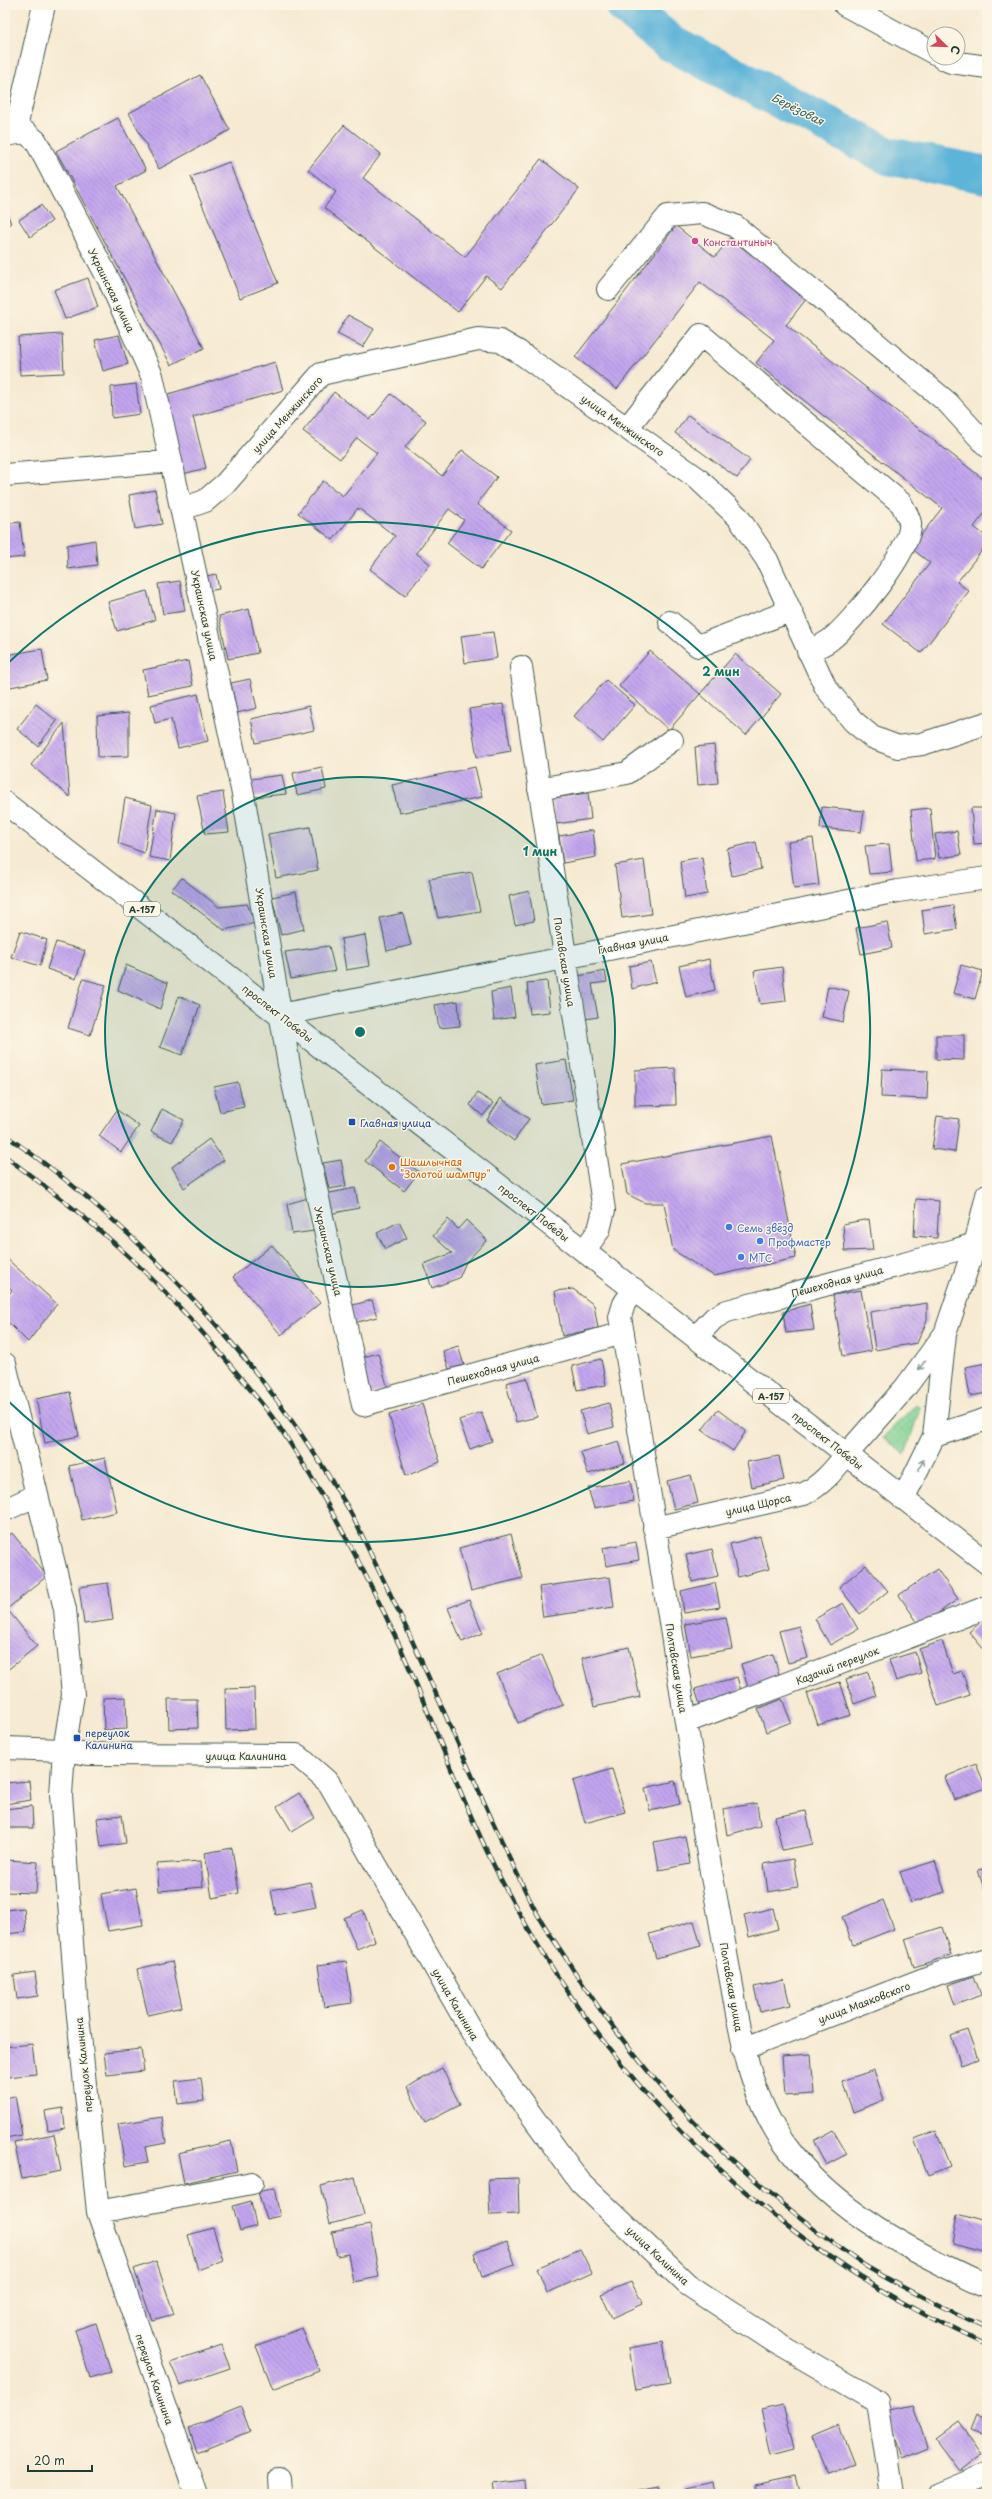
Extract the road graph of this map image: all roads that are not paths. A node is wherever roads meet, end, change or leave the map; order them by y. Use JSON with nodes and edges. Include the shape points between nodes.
{"nodes":[{"id":1,"x":44,"y":5,"type":"edge"},
{"id":2,"x":845,"y":5,"type":"edge"},
{"id":3,"x":926,"y":50,"type":"edge"},
{"id":4,"x":966,"y":64,"type":"edge"},
{"id":5,"x":987,"y":67,"type":"edge"},
{"id":6,"x":15,"y":133,"type":"edge"},
{"id":7,"x":608,"y":289,"type":"dead end"},
{"id":8,"x":627,"y":428,"type":"junction"},
{"id":9,"x":987,"y":446,"type":"edge"},
{"id":10,"x":171,"y":462,"type":"junction"},
{"id":11,"x":5,"y":475,"type":"edge"},
{"id":12,"x":182,"y":509,"type":"junction"},
{"id":13,"x":790,"y":611,"type":"junction"},
{"id":14,"x":670,"y":622,"type":"dead end"},
{"id":15,"x":808,"y":651,"type":"junction"},
{"id":16,"x":521,"y":667,"type":"dead end"},
{"id":17,"x":987,"y":723,"type":"edge"},
{"id":18,"x":672,"y":740,"type":"dead end"},
{"id":19,"x":539,"y":789,"type":"junction"},
{"id":20,"x":5,"y":803,"type":"edge"},
{"id":21,"x":987,"y":878,"type":"edge"},
{"id":22,"x":564,"y":956,"type":"junction"},
{"id":23,"x":280,"y":1015,"type":"junction"},
{"id":24,"x":987,"y":1194,"type":"edge"},
{"id":25,"x":981,"y":1242,"type":"edge"},
{"id":26,"x":584,"y":1250,"type":"junction"},
{"id":27,"x":634,"y":1289,"type":"junction"},
{"id":28,"x":623,"y":1333,"type":"junction"},
{"id":29,"x":945,"y":1334,"type":"junction"},
{"id":30,"x":696,"y":1337,"type":"junction"},
{"id":31,"x":5,"y":1364,"type":"edge"},
{"id":32,"x":363,"y":1405,"type":"joint"},
{"id":33,"x":987,"y":1419,"type":"edge"},
{"id":34,"x":934,"y":1436,"type":"junction"},
{"id":35,"x":846,"y":1455,"type":"junction"},
{"id":36,"x":37,"y":1495,"type":"junction"},
{"id":37,"x":903,"y":1499,"type":"junction"},
{"id":38,"x":5,"y":1510,"type":"edge"},
{"id":39,"x":654,"y":1528,"type":"junction"},
{"id":40,"x":987,"y":1563,"type":"edge"},
{"id":41,"x":987,"y":1607,"type":"edge"},
{"id":42,"x":686,"y":1722,"type":"junction"},
{"id":43,"x":5,"y":1748,"type":"edge"},
{"id":44,"x":64,"y":1750,"type":"junction"},
{"id":45,"x":987,"y":1959,"type":"edge"},
{"id":46,"x":743,"y":2049,"type":"junction"},
{"id":47,"x":252,"y":2183,"type":"dead end"},
{"id":48,"x":98,"y":2212,"type":"junction"},
{"id":49,"x":987,"y":2286,"type":"edge"},
{"id":50,"x":987,"y":2474,"type":"edge"},
{"id":51,"x":196,"y":2494,"type":"edge"},
{"id":52,"x":892,"y":2494,"type":"edge"},
{"id":53,"x":939,"y":2494,"type":"edge"}],
"edges":[{"from":1,"to":6,"type":"street"},
{"from":2,"to":3,"type":"street"},
{"from":4,"to":5,"type":"street"},
{"from":6,"to":10,"type":"street","name":"Украинская улица","via":[[36,141],[110,282],[152,376]]},
{"from":7,"to":9,"type":"street","via":[[668,216],[702,213],[735,226],[948,403]]},
{"from":8,"to":12,"type":"street","name":"улица Менжинского","via":[[519,352],[500,341],[478,339],[321,374],[224,484],[205,501]]},
{"from":8,"to":13,"type":"street","name":"улица Менжинского","via":[[697,478],[738,517],[767,560]]},
{"from":8,"to":15,"type":"street","via":[[701,335],[901,503],[910,524],[906,544],[893,566],[846,625],[829,641]]},
{"from":10,"to":11,"type":"street"},
{"from":10,"to":12,"type":"street","name":"Украинская улица"},
{"from":12,"to":23,"type":"street","name":"Украинская улица","via":[[243,794]]},
{"from":13,"to":14,"type":"street","via":[[698,646]]},
{"from":13,"to":15,"type":"street","name":"улица Менжинского"},
{"from":15,"to":17,"type":"street","name":"улица Менжинского","via":[[826,688],[853,721],[872,737],[898,747],[916,745]]},
{"from":16,"to":19,"type":"street","name":"Полтавская улица"},
{"from":18,"to":19,"type":"street","via":[[627,773]]},
{"from":19,"to":22,"type":"street","name":"Полтавская улица"},
{"from":20,"to":23,"type":"street","name":"проспект Победы","number":"А-157"},
{"from":21,"to":22,"type":"street","name":"Главная улица","via":[[898,892]]},
{"from":22,"to":23,"type":"street","name":"Главная улица"},
{"from":22,"to":26,"type":"street","name":"Полтавская улица","via":[[604,1210],[599,1230]]},
{"from":23,"to":26,"type":"street","name":"проспект Победы","number":"А-157"},
{"from":23,"to":32,"type":"street","name":"Украинская улица","via":[[313,1181]]},
{"from":24,"to":25,"type":"street"},
{"from":25,"to":29,"type":"street"},
{"from":25,"to":30,"type":"street","name":"Пешеходная улица","via":[[728,1311],[714,1318]]},
{"from":26,"to":27,"type":"street","name":"проспект Победы","number":"А-157"},
{"from":27,"to":28,"type":"street","name":"Полтавская улица","via":[[624,1304],[620,1317]]},
{"from":27,"to":30,"type":"street","name":"проспект Победы","number":"А-157"},
{"from":28,"to":32,"type":"street","name":"Пешеходная улица"},
{"from":28,"to":39,"type":"street","name":"Полтавская улица"},
{"from":29,"to":34,"type":"street"},
{"from":29,"to":35,"type":"street","name":"улица Щорса","one_way":true,"via":[[905,1388]]},
{"from":30,"to":35,"type":"street","name":"проспект Победы","number":"А-157"},
{"from":31,"to":36,"type":"street","name":"переулок Калинина"},
{"from":33,"to":34,"type":"street"},
{"from":37,"to":34,"type":"street","one_way":true},
{"from":35,"to":37,"type":"street","name":"проспект Победы","number":"А-157"},
{"from":35,"to":39,"type":"street","name":"улица Щорса","via":[[818,1487],[804,1494]]},
{"from":36,"to":38,"type":"street"},
{"from":36,"to":44,"type":"street","name":"переулок Калинина","via":[[64,1609],[74,1695]]},
{"from":37,"to":40,"type":"street","name":"проспект Победы","number":"А-157"},
{"from":39,"to":42,"type":"street","name":"Полтавская улица"},
{"from":41,"to":42,"type":"street","name":"Казачий переулок"},
{"from":42,"to":46,"type":"street","name":"Полтавская улица"},
{"from":43,"to":44,"type":"street","name":"улица Калинина"},
{"from":44,"to":48,"type":"street","name":"переулок Калинина","via":[[61,1795],[75,1988]]},
{"from":44,"to":52,"type":"street","name":"улица Калинина","via":[[88,1754],[297,1755],[329,1784],[476,2039],[580,2182],[687,2284],[775,2342],[878,2402]]},
{"from":45,"to":46,"type":"street","name":"улица Маяковского","via":[[937,1974]]},
{"from":46,"to":49,"type":"street","name":"Полтавская улица","via":[[757,2095],[785,2145],[828,2193],[873,2226],[934,2262]]},
{"from":47,"to":48,"type":"street"},
{"from":48,"to":51,"type":"street","name":"переулок Калинина"},
{"from":50,"to":53,"type":"street"}]}
